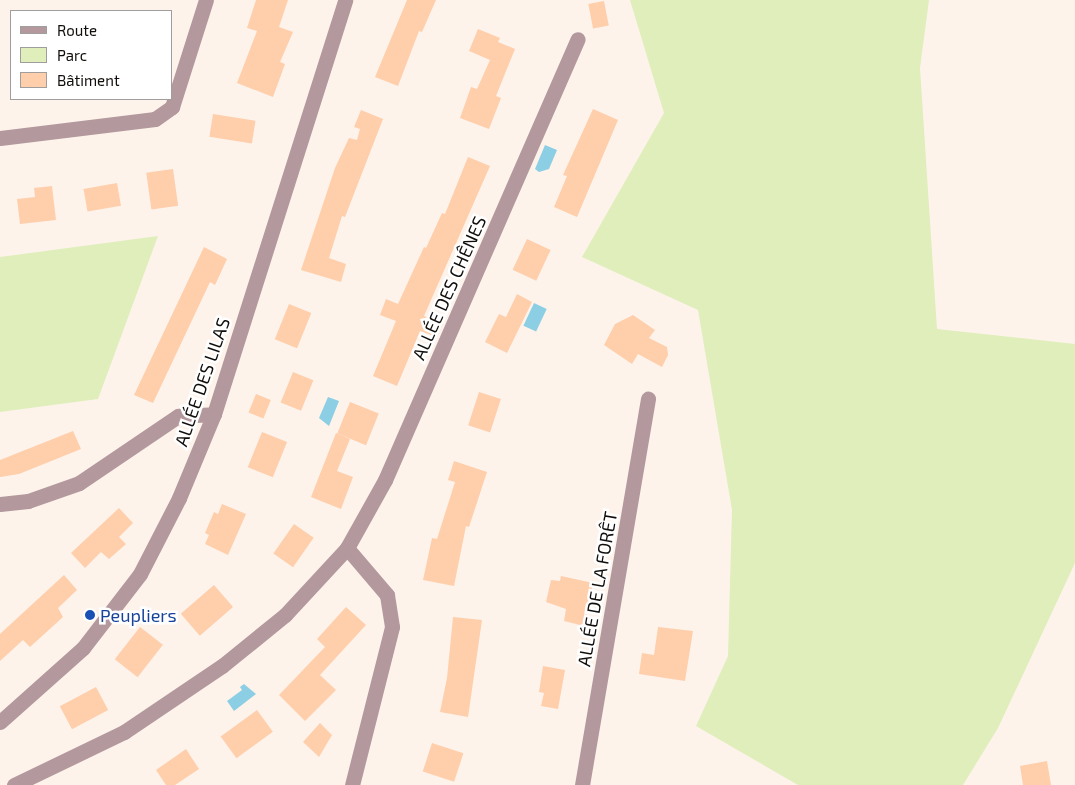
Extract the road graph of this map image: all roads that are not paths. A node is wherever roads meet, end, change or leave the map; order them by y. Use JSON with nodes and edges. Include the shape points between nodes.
{"nodes":[{"id":1,"x":206,"y":0,"type":"edge"},
{"id":2,"x":345,"y":0,"type":"edge"},
{"id":3,"x":578,"y":39,"type":"dead end"},
{"id":4,"x":0,"y":138,"type":"edge"},
{"id":5,"x":648,"y":398,"type":"dead end"},
{"id":6,"x":214,"y":414,"type":"junction"},
{"id":7,"x":0,"y":504,"type":"edge"},
{"id":8,"x":348,"y":548,"type":"junction"},
{"id":9,"x":0,"y":722,"type":"edge"},
{"id":10,"x":14,"y":785,"type":"edge"},
{"id":11,"x":352,"y":785,"type":"edge"},
{"id":12,"x":582,"y":785,"type":"edge"}],
"edges":[{"from":1,"to":4,"type":"street","via":[[172,107],[156,119]]},
{"from":2,"to":6,"type":"street","name":"ALLÉE DES LILAS"},
{"from":3,"to":8,"type":"street","name":"ALLÉE DES CHÊNES","via":[[385,480]]},
{"from":5,"to":12,"type":"street","name":"ALLÉE DE LA FORÊT"},
{"from":6,"to":7,"type":"street","via":[[178,416],[79,484],[28,501]]},
{"from":6,"to":9,"type":"street","name":"ALLÉE DES LILAS","via":[[179,498],[140,574],[83,648]]},
{"from":8,"to":10,"type":"street","name":"ALLÉE DES CHÊNES","via":[[285,615],[222,666],[124,732]]},
{"from":8,"to":11,"type":"street","via":[[387,594],[392,627]]}]}
